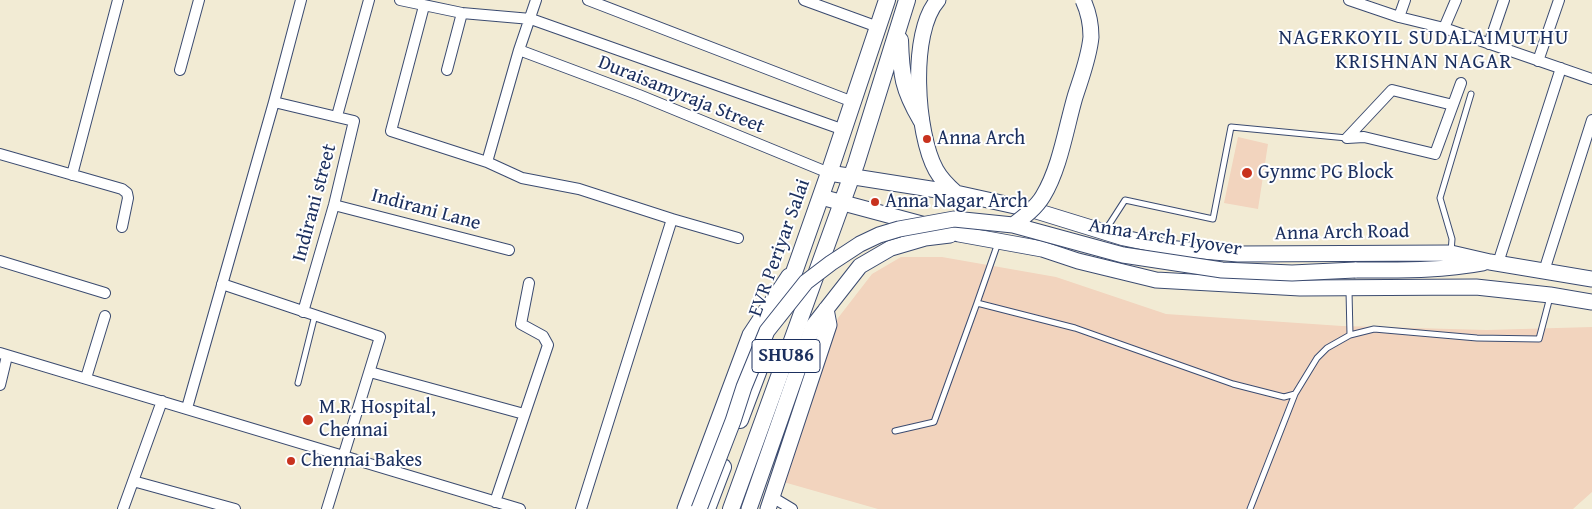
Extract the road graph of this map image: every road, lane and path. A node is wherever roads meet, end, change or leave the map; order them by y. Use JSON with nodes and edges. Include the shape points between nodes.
{"nodes":[{"id":1,"x":118,"y":0,"type":"edge"},
{"id":2,"x":199,"y":0,"type":"edge"},
{"id":3,"x":301,"y":0,"type":"edge"},
{"id":4,"x":369,"y":0,"type":"edge"},
{"id":5,"x":400,"y":0,"type":"edge"},
{"id":6,"x":536,"y":0,"type":"edge"},
{"id":7,"x":588,"y":0,"type":"edge"},
{"id":8,"x":887,"y":0,"type":"edge"},
{"id":9,"x":907,"y":0,"type":"edge"},
{"id":10,"x":938,"y":0,"type":"edge"},
{"id":11,"x":1083,"y":0,"type":"edge"},
{"id":12,"x":1353,"y":0,"type":"edge"},
{"id":13,"x":1405,"y":0,"type":"edge"},
{"id":14,"x":1456,"y":0,"type":"edge"},
{"id":15,"x":1504,"y":0,"type":"edge"},
{"id":16,"x":1559,"y":0,"type":"edge"},
{"id":17,"x":809,"y":1,"type":"edge"},
{"id":18,"x":424,"y":6,"type":"junction"},
{"id":19,"x":462,"y":13,"type":"junction"},
{"id":20,"x":1399,"y":17,"type":"junction"},
{"id":21,"x":530,"y":19,"type":"junction"},
{"id":22,"x":900,"y":25,"type":"junction"},
{"id":23,"x":878,"y":27,"type":"junction"},
{"id":24,"x":1444,"y":28,"type":"junction"},
{"id":25,"x":1489,"y":44,"type":"junction"},
{"id":26,"x":519,"y":50,"type":"junction"},
{"id":27,"x":1538,"y":61,"type":"junction"},
{"id":28,"x":1561,"y":68,"type":"junction"},
{"id":29,"x":180,"y":70,"type":"dead end"},
{"id":30,"x":446,"y":70,"type":"dead end"},
{"id":31,"x":1592,"y":78,"type":"edge"},
{"id":32,"x":1461,"y":83,"type":"dead end"},
{"id":33,"x":1471,"y":94,"type":"dead end"},
{"id":34,"x":274,"y":102,"type":"junction"},
{"id":35,"x":853,"y":102,"type":"junction"},
{"id":36,"x":1453,"y":105,"type":"junction"},
{"id":37,"x":336,"y":116,"type":"junction"},
{"id":38,"x":921,"y":120,"type":"junction"},
{"id":39,"x":1592,"y":120,"type":"edge"},
{"id":40,"x":844,"y":130,"type":"junction"},
{"id":41,"x":1347,"y":138,"type":"junction"},
{"id":42,"x":0,"y":154,"type":"edge"},
{"id":43,"x":487,"y":162,"type":"junction"},
{"id":44,"x":829,"y":173,"type":"junction"},
{"id":45,"x":72,"y":174,"type":"junction"},
{"id":46,"x":852,"y":177,"type":"junction"},
{"id":47,"x":956,"y":193,"type":"junction"},
{"id":48,"x":821,"y":198,"type":"junction"},
{"id":49,"x":842,"y":204,"type":"junction"},
{"id":50,"x":1006,"y":204,"type":"junction"},
{"id":51,"x":334,"y":205,"type":"junction"},
{"id":52,"x":1052,"y":216,"type":"junction"},
{"id":53,"x":672,"y":219,"type":"junction"},
{"id":54,"x":1013,"y":225,"type":"junction"},
{"id":55,"x":122,"y":227,"type":"dead end"},
{"id":56,"x":1105,"y":232,"type":"junction"},
{"id":57,"x":959,"y":234,"type":"junction"},
{"id":58,"x":738,"y":238,"type":"dead end"},
{"id":59,"x":1000,"y":241,"type":"junction"},
{"id":60,"x":1042,"y":249,"type":"junction"},
{"id":61,"x":509,"y":250,"type":"dead end"},
{"id":62,"x":1451,"y":253,"type":"junction"},
{"id":63,"x":799,"y":260,"type":"junction"},
{"id":64,"x":0,"y":261,"type":"edge"},
{"id":65,"x":1494,"y":262,"type":"junction"},
{"id":66,"x":1544,"y":271,"type":"junction"},
{"id":67,"x":1592,"y":279,"type":"edge"},
{"id":68,"x":529,"y":283,"type":"dead end"},
{"id":69,"x":222,"y":284,"type":"junction"},
{"id":70,"x":1349,"y":286,"type":"junction"},
{"id":71,"x":105,"y":293,"type":"dead end"},
{"id":72,"x":1550,"y":295,"type":"junction"},
{"id":73,"x":1592,"y":302,"type":"edge"},
{"id":74,"x":806,"y":303,"type":"junction"},
{"id":75,"x":977,"y":303,"type":"junction"},
{"id":76,"x":826,"y":309,"type":"junction"},
{"id":77,"x":303,"y":312,"type":"junction"},
{"id":78,"x":315,"y":315,"type":"junction"},
{"id":79,"x":105,"y":316,"type":"dead end"},
{"id":80,"x":813,"y":326,"type":"junction"},
{"id":81,"x":1350,"y":335,"type":"junction"},
{"id":82,"x":4,"y":354,"type":"edge"},
{"id":83,"x":370,"y":372,"type":"junction"},
{"id":84,"x":86,"y":378,"type":"junction"},
{"id":85,"x":298,"y":382,"type":"dead end"},
{"id":86,"x":0,"y":385,"type":"edge"},
{"id":87,"x":1295,"y":394,"type":"junction"},
{"id":88,"x":162,"y":402,"type":"junction"},
{"id":89,"x":187,"y":408,"type":"junction"},
{"id":90,"x":524,"y":414,"type":"junction"},
{"id":91,"x":895,"y":431,"type":"dead end"},
{"id":92,"x":344,"y":457,"type":"junction"},
{"id":93,"x":134,"y":481,"type":"junction"},
{"id":94,"x":496,"y":502,"type":"junction"},
{"id":95,"x":770,"y":503,"type":"edge"},
{"id":96,"x":124,"y":509,"type":"edge"},
{"id":97,"x":235,"y":509,"type":"edge"},
{"id":98,"x":327,"y":509,"type":"edge"},
{"id":99,"x":520,"y":509,"type":"edge"},
{"id":100,"x":581,"y":509,"type":"edge"},
{"id":101,"x":685,"y":509,"type":"edge"},
{"id":102,"x":699,"y":509,"type":"edge"},
{"id":103,"x":707,"y":509,"type":"edge"},
{"id":104,"x":731,"y":509,"type":"edge"},
{"id":105,"x":749,"y":509,"type":"edge"},
{"id":106,"x":792,"y":509,"type":"edge"},
{"id":107,"x":1250,"y":509,"type":"edge"}],
"edges":[{"from":1,"to":45,"type":"street"},
{"from":2,"to":29,"type":"street"},
{"from":3,"to":34,"type":"street"},
{"from":4,"to":37,"type":"street","name":"Indirani street"},
{"from":5,"to":18,"type":"street"},
{"from":6,"to":21,"type":"street"},
{"from":7,"to":35,"type":"street"},
{"from":8,"to":23,"type":"main road","name":"EVR Periyar Salai","number":"SHU86"},
{"from":9,"to":22,"type":"main road","number":"SHU86"},
{"from":10,"to":38,"type":"main road","via":[[928,18],[920,46]]},
{"from":11,"to":54,"type":"main road","bridge":true,"via":[[1091,37],[1057,160],[1042,197],[1026,216]]},
{"from":12,"to":20,"type":"street"},
{"from":13,"to":20,"type":"street"},
{"from":14,"to":24,"type":"street"},
{"from":15,"to":25,"type":"street"},
{"from":16,"to":27,"type":"street"},
{"from":17,"to":23,"type":"street"},
{"from":18,"to":19,"type":"street"},
{"from":18,"to":43,"type":"street","via":[[391,131]]},
{"from":19,"to":21,"type":"street"},
{"from":19,"to":30,"type":"street"},
{"from":20,"to":24,"type":"street"},
{"from":21,"to":26,"type":"street"},
{"from":21,"to":40,"type":"street"},
{"from":22,"to":38,"type":"main road","via":[[903,80]]},
{"from":22,"to":46,"type":"main road","number":"SHU86"},
{"from":23,"to":35,"type":"main road","name":"EVR Periyar Salai","number":"SHU86"},
{"from":24,"to":25,"type":"street"},
{"from":25,"to":27,"type":"street"},
{"from":26,"to":43,"type":"street"},
{"from":26,"to":44,"type":"street","name":"Duraisamyraja Street"},
{"from":27,"to":28,"type":"street"},
{"from":28,"to":31,"type":"street"},
{"from":28,"to":65,"type":"street"},
{"from":32,"to":36,"type":"street"},
{"from":33,"to":62,"type":"lane","via":[[1440,198],[1452,239]]},
{"from":34,"to":37,"type":"street","name":"Indirani street"},
{"from":34,"to":69,"type":"street"},
{"from":35,"to":40,"type":"main road","name":"EVR Periyar Salai","number":"SHU86"},
{"from":36,"to":41,"type":"street","via":[[1392,90]]},
{"from":36,"to":41,"type":"street","via":[[1434,154],[1364,137]]},
{"from":37,"to":51,"type":"street","name":"Indirani street","via":[[354,121]]},
{"from":38,"to":47,"type":"main road","via":[[936,170]]},
{"from":39,"to":66,"type":"street"},
{"from":40,"to":44,"type":"main road","name":"EVR Periyar Salai","number":"SHU86"},
{"from":41,"to":56,"type":"lane","via":[[1231,127],[1213,219],[1126,200]]},
{"from":42,"to":45,"type":"street"},
{"from":43,"to":53,"type":"street","via":[[522,178],[579,189]]},
{"from":44,"to":46,"type":"main road","name":"Anna Arch Road"},
{"from":44,"to":48,"type":"main road","name":"EVR Periyar Salai","number":"SHU86"},
{"from":45,"to":55,"type":"street","via":[[127,193]]},
{"from":46,"to":47,"type":"main road","name":"Anna Arch Road"},
{"from":46,"to":49,"type":"main road","number":"SHU86"},
{"from":47,"to":50,"type":"main road","name":"Anna Arch Road"},
{"from":48,"to":49,"type":"main road"},
{"from":48,"to":63,"type":"main road","name":"EVR Periyar Salai","number":"SHU86"},
{"from":49,"to":57,"type":"main road"},
{"from":49,"to":74,"type":"main road","number":"SHU86"},
{"from":50,"to":52,"type":"main road","name":"Anna Arch Road"},
{"from":50,"to":59,"type":"main road"},
{"from":51,"to":61,"type":"street","name":"Indirani Lane"},
{"from":51,"to":77,"type":"street","name":"Indirani street"},
{"from":52,"to":56,"type":"main road","name":"Anna Arch Road"},
{"from":52,"to":60,"type":"main road"},
{"from":53,"to":58,"type":"street"},
{"from":53,"to":100,"type":"street"},
{"from":54,"to":65,"type":"main road","name":"Anna Arch Flyover","bridge":true,"via":[[1123,255],[1222,270],[1292,273],[1403,270]]},
{"from":54,"to":102,"type":"main road","name":"Anna Arch Flyover","bridge":true,"via":[[954,219],[899,229],[860,244],[806,282],[767,331]]},
{"from":56,"to":62,"type":"main road","name":"Anna Arch Road","via":[[1177,249],[1238,254]]},
{"from":57,"to":59,"type":"main road"},
{"from":57,"to":76,"type":"main road","via":[[925,238],[891,248],[860,266]]},
{"from":59,"to":60,"type":"main road"},
{"from":59,"to":75,"type":"lane"},
{"from":60,"to":70,"type":"main road","via":[[1156,280],[1300,288]]},
{"from":62,"to":65,"type":"main road","name":"Anna Arch Road"},
{"from":63,"to":101,"type":"main road","via":[[750,335]]},
{"from":63,"to":103,"type":"main road","name":"EVR Periyar Salai","number":"SHU86"},
{"from":64,"to":71,"type":"street"},
{"from":65,"to":66,"type":"main road","name":"Anna Arch Road"},
{"from":66,"to":67,"type":"main road","name":"Anna Arch Road"},
{"from":68,"to":90,"type":"street","via":[[521,324],[544,336],[548,346]]},
{"from":69,"to":77,"type":"street"},
{"from":69,"to":89,"type":"street"},
{"from":70,"to":72,"type":"main road","via":[[1476,287]]},
{"from":70,"to":81,"type":"lane"},
{"from":72,"to":73,"type":"main road"},
{"from":72,"to":81,"type":"lane","via":[[1538,339],[1477,338],[1374,329]]},
{"from":74,"to":80,"type":"main road"},
{"from":74,"to":104,"type":"main road","number":"SHU86"},
{"from":75,"to":87,"type":"lane","via":[[1075,328],[1233,384],[1284,397]]},
{"from":75,"to":91,"type":"lane","via":[[934,422]]},
{"from":76,"to":80,"type":"main road"},
{"from":76,"to":95,"type":"main road","via":[[829,325]]},
{"from":77,"to":78,"type":"street"},
{"from":78,"to":83,"type":"street","via":[[380,337]]},
{"from":78,"to":85,"type":"lane"},
{"from":79,"to":84,"type":"street"},
{"from":80,"to":105,"type":"main road"},
{"from":81,"to":87,"type":"lane","via":[[1326,348]]},
{"from":82,"to":84,"type":"street"},
{"from":82,"to":86,"type":"street"},
{"from":83,"to":90,"type":"street"},
{"from":83,"to":92,"type":"street"},
{"from":84,"to":88,"type":"street"},
{"from":87,"to":107,"type":"lane"},
{"from":88,"to":89,"type":"street"},
{"from":88,"to":93,"type":"street"},
{"from":89,"to":92,"type":"street"},
{"from":90,"to":94,"type":"street"},
{"from":92,"to":94,"type":"street"},
{"from":92,"to":98,"type":"street"},
{"from":93,"to":96,"type":"street"},
{"from":93,"to":97,"type":"street"},
{"from":94,"to":99,"type":"street"},
{"from":95,"to":106,"type":"street"}]}
